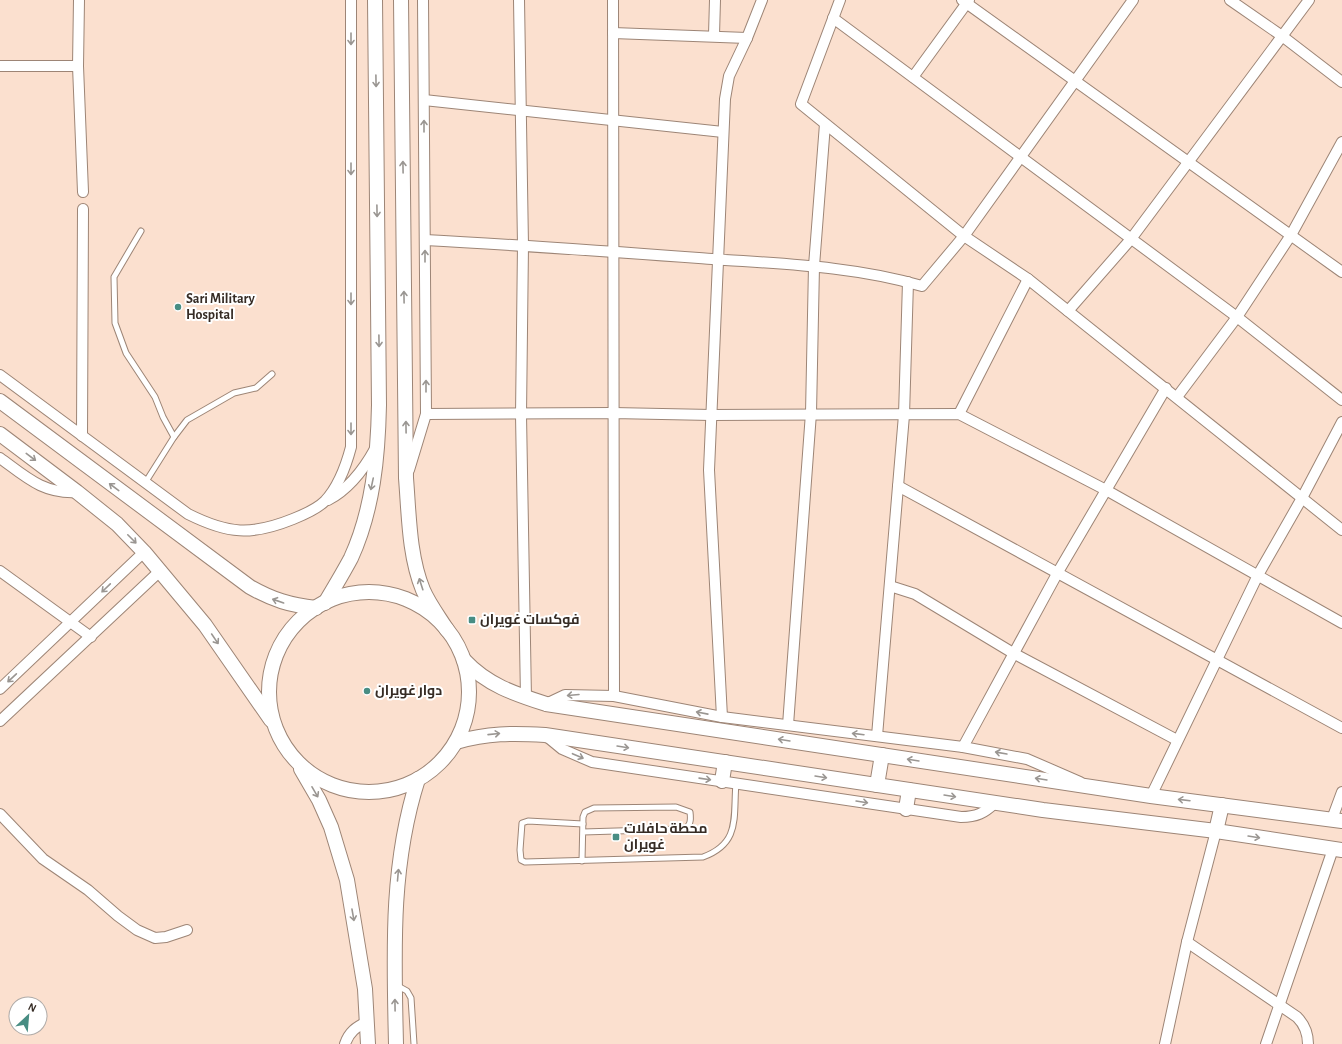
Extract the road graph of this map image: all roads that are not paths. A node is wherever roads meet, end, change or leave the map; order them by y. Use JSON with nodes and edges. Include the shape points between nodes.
{"nodes":[{"id":1,"x":79,"y":0,"type":"edge"},
{"id":2,"x":351,"y":0,"type":"edge"},
{"id":3,"x":375,"y":0,"type":"edge"},
{"id":4,"x":401,"y":0,"type":"edge"},
{"id":5,"x":423,"y":0,"type":"edge"},
{"id":6,"x":519,"y":0,"type":"edge"},
{"id":7,"x":613,"y":0,"type":"edge"},
{"id":8,"x":715,"y":0,"type":"edge"},
{"id":9,"x":762,"y":0,"type":"edge"},
{"id":10,"x":840,"y":0,"type":"edge"},
{"id":11,"x":1133,"y":0,"type":"edge"},
{"id":12,"x":1230,"y":0,"type":"edge"},
{"id":13,"x":1309,"y":0,"type":"edge"},
{"id":14,"x":966,"y":1,"type":"edge"},
{"id":15,"x":833,"y":18,"type":"junction"},
{"id":16,"x":613,"y":33,"type":"junction"},
{"id":17,"x":714,"y":35,"type":"junction"},
{"id":18,"x":1282,"y":36,"type":"junction"},
{"id":19,"x":747,"y":38,"type":"junction"},
{"id":20,"x":0,"y":66,"type":"edge"},
{"id":21,"x":78,"y":66,"type":"junction"},
{"id":22,"x":913,"y":77,"type":"junction"},
{"id":23,"x":1075,"y":81,"type":"junction"},
{"id":24,"x":1342,"y":82,"type":"edge"},
{"id":25,"x":424,"y":100,"type":"junction"},
{"id":26,"x":520,"y":111,"type":"junction"},
{"id":27,"x":613,"y":120,"type":"junction"},
{"id":28,"x":825,"y":124,"type":"junction"},
{"id":29,"x":723,"y":132,"type":"junction"},
{"id":30,"x":1342,"y":142,"type":"edge"},
{"id":31,"x":1021,"y":157,"type":"junction"},
{"id":32,"x":1188,"y":162,"type":"junction"},
{"id":33,"x":83,"y":192,"type":"dead end"},
{"id":34,"x":83,"y":209,"type":"dead end"},
{"id":35,"x":141,"y":231,"type":"dead end"},
{"id":36,"x":1291,"y":235,"type":"junction"},
{"id":37,"x":964,"y":236,"type":"junction"},
{"id":38,"x":1131,"y":239,"type":"junction"},
{"id":39,"x":425,"y":240,"type":"junction"},
{"id":40,"x":523,"y":245,"type":"junction"},
{"id":41,"x":614,"y":252,"type":"junction"},
{"id":42,"x":717,"y":259,"type":"junction"},
{"id":43,"x":814,"y":266,"type":"junction"},
{"id":44,"x":1342,"y":272,"type":"edge"},
{"id":45,"x":1028,"y":279,"type":"junction"},
{"id":46,"x":908,"y":282,"type":"junction"},
{"id":47,"x":1068,"y":311,"type":"junction"},
{"id":48,"x":1237,"y":317,"type":"junction"},
{"id":49,"x":272,"y":374,"type":"dead end"},
{"id":50,"x":0,"y":375,"type":"edge"},
{"id":51,"x":1166,"y":388,"type":"junction"},
{"id":52,"x":1177,"y":397,"type":"junction"},
{"id":53,"x":1342,"y":400,"type":"edge"},
{"id":54,"x":0,"y":401,"type":"edge"},
{"id":55,"x":614,"y":413,"type":"junction"},
{"id":56,"x":811,"y":413,"type":"junction"},
{"id":57,"x":426,"y":414,"type":"junction"},
{"id":58,"x":959,"y":414,"type":"junction"},
{"id":59,"x":521,"y":415,"type":"junction"},
{"id":60,"x":711,"y":415,"type":"junction"},
{"id":61,"x":904,"y":415,"type":"junction"},
{"id":62,"x":1342,"y":422,"type":"edge"},
{"id":63,"x":0,"y":434,"type":"edge"},
{"id":64,"x":82,"y":436,"type":"junction"},
{"id":65,"x":174,"y":437,"type":"junction"},
{"id":66,"x":378,"y":442,"type":"junction"},
{"id":67,"x":0,"y":458,"type":"edge"},
{"id":68,"x":406,"y":478,"type":"junction"},
{"id":69,"x":145,"y":483,"type":"junction"},
{"id":70,"x":898,"y":486,"type":"junction"},
{"id":71,"x":1106,"y":490,"type":"junction"},
{"id":72,"x":77,"y":492,"type":"junction"},
{"id":73,"x":1302,"y":498,"type":"junction"},
{"id":74,"x":324,"y":502,"type":"junction"},
{"id":75,"x":1342,"y":530,"type":"edge"},
{"id":76,"x":144,"y":552,"type":"junction"},
{"id":77,"x":162,"y":570,"type":"junction"},
{"id":78,"x":0,"y":571,"type":"edge"},
{"id":79,"x":1058,"y":572,"type":"junction"},
{"id":80,"x":1258,"y":575,"type":"junction"},
{"id":81,"x":890,"y":586,"type":"junction"},
{"id":82,"x":321,"y":606,"type":"junction"},
{"id":83,"x":71,"y":622,"type":"junction"},
{"id":84,"x":1342,"y":623,"type":"edge"},
{"id":85,"x":447,"y":630,"type":"junction"},
{"id":86,"x":91,"y":637,"type":"junction"},
{"id":87,"x":1013,"y":653,"type":"junction"},
{"id":88,"x":1216,"y":659,"type":"junction"},
{"id":89,"x":464,"y":660,"type":"junction"},
{"id":90,"x":0,"y":689,"type":"edge"},
{"id":91,"x":614,"y":696,"type":"junction"},
{"id":92,"x":526,"y":698,"type":"junction"},
{"id":93,"x":546,"y":704,"type":"junction"},
{"id":94,"x":722,"y":717,"type":"junction"},
{"id":95,"x":0,"y":721,"type":"edge"},
{"id":96,"x":788,"y":725,"type":"junction"},
{"id":97,"x":1342,"y":728,"type":"edge"},
{"id":98,"x":279,"y":734,"type":"junction"},
{"id":99,"x":545,"y":735,"type":"junction"},
{"id":100,"x":877,"y":736,"type":"junction"},
{"id":101,"x":1177,"y":740,"type":"junction"},
{"id":102,"x":456,"y":742,"type":"junction"},
{"id":103,"x":963,"y":747,"type":"junction"},
{"id":104,"x":882,"y":755,"type":"junction"},
{"id":105,"x":295,"y":758,"type":"junction"},
{"id":106,"x":725,"y":762,"type":"junction"},
{"id":107,"x":418,"y":779,"type":"junction"},
{"id":108,"x":729,"y":782,"type":"junction"},
{"id":109,"x":877,"y":785,"type":"junction"},
{"id":110,"x":1090,"y":786,"type":"junction"},
{"id":111,"x":909,"y":790,"type":"junction"},
{"id":112,"x":1342,"y":792,"type":"edge"},
{"id":113,"x":1151,"y":796,"type":"junction"},
{"id":114,"x":996,"y":803,"type":"junction"},
{"id":115,"x":1222,"y":805,"type":"junction"},
{"id":116,"x":906,"y":809,"type":"junction"},
{"id":117,"x":0,"y":814,"type":"edge"},
{"id":118,"x":1337,"y":820,"type":"edge"},
{"id":119,"x":583,"y":824,"type":"junction"},
{"id":120,"x":1216,"y":831,"type":"junction"},
{"id":121,"x":583,"y":832,"type":"junction"},
{"id":122,"x":1337,"y":849,"type":"edge"},
{"id":123,"x":582,"y":861,"type":"junction"},
{"id":124,"x":187,"y":930,"type":"dead end"},
{"id":125,"x":1187,"y":942,"type":"junction"},
{"id":126,"x":395,"y":984,"type":"junction"},
{"id":127,"x":1280,"y":1005,"type":"junction"},
{"id":128,"x":367,"y":1022,"type":"junction"},
{"id":129,"x":1168,"y":1043,"type":"edge"},
{"id":130,"x":345,"y":1044,"type":"edge"},
{"id":131,"x":368,"y":1044,"type":"edge"},
{"id":132,"x":396,"y":1044,"type":"edge"},
{"id":133,"x":414,"y":1044,"type":"edge"},
{"id":134,"x":1266,"y":1044,"type":"edge"},
{"id":135,"x":1308,"y":1044,"type":"edge"}],
"edges":[{"from":1,"to":21,"type":"street"},
{"from":2,"to":74,"type":"street","one_way":true,"via":[[351,447],[339,480]]},
{"from":3,"to":66,"type":"main road","one_way":true},
{"from":68,"to":4,"type":"main road","one_way":true},
{"from":5,"to":25,"type":"street"},
{"from":6,"to":26,"type":"street"},
{"from":7,"to":16,"type":"street"},
{"from":8,"to":17,"type":"street"},
{"from":9,"to":19,"type":"street"},
{"from":10,"to":15,"type":"street"},
{"from":11,"to":23,"type":"street"},
{"from":12,"to":18,"type":"street"},
{"from":13,"to":18,"type":"street"},
{"from":14,"to":22,"type":"street"},
{"from":14,"to":23,"type":"street"},
{"from":15,"to":22,"type":"street"},
{"from":15,"to":28,"type":"street","via":[[801,104]]},
{"from":16,"to":17,"type":"street"},
{"from":16,"to":27,"type":"street"},
{"from":17,"to":19,"type":"street"},
{"from":18,"to":24,"type":"street"},
{"from":18,"to":32,"type":"street"},
{"from":19,"to":29,"type":"street","via":[[729,76]]},
{"from":20,"to":21,"type":"street"},
{"from":21,"to":33,"type":"street"},
{"from":22,"to":31,"type":"street"},
{"from":23,"to":31,"type":"street"},
{"from":23,"to":32,"type":"street"},
{"from":25,"to":26,"type":"street"},
{"from":39,"to":25,"type":"street","one_way":true},
{"from":26,"to":27,"type":"street"},
{"from":26,"to":40,"type":"street"},
{"from":27,"to":29,"type":"street"},
{"from":27,"to":41,"type":"street"},
{"from":28,"to":37,"type":"street"},
{"from":28,"to":43,"type":"street"},
{"from":29,"to":42,"type":"street"},
{"from":30,"to":36,"type":"street"},
{"from":31,"to":37,"type":"street"},
{"from":31,"to":38,"type":"street"},
{"from":32,"to":36,"type":"street"},
{"from":32,"to":38,"type":"street"},
{"from":34,"to":64,"type":"street"},
{"from":35,"to":65,"type":"lane","via":[[114,277],[115,323],[126,353],[155,397]]},
{"from":36,"to":44,"type":"street"},
{"from":36,"to":48,"type":"street"},
{"from":37,"to":45,"type":"street"},
{"from":37,"to":46,"type":"street","via":[[922,286]]},
{"from":38,"to":47,"type":"street"},
{"from":38,"to":48,"type":"street"},
{"from":39,"to":40,"type":"street"},
{"from":57,"to":39,"type":"street","one_way":true},
{"from":40,"to":41,"type":"street"},
{"from":40,"to":59,"type":"street"},
{"from":41,"to":42,"type":"street"},
{"from":41,"to":55,"type":"street"},
{"from":42,"to":43,"type":"street"},
{"from":42,"to":60,"type":"street"},
{"from":43,"to":46,"type":"street","via":[[887,276]]},
{"from":43,"to":56,"type":"street"},
{"from":45,"to":47,"type":"street"},
{"from":45,"to":58,"type":"street"},
{"from":46,"to":61,"type":"street"},
{"from":47,"to":51,"type":"street"},
{"from":48,"to":52,"type":"street"},
{"from":48,"to":53,"type":"street"},
{"from":49,"to":65,"type":"lane","via":[[256,388],[234,393],[187,420]]},
{"from":50,"to":64,"type":"street"},
{"from":51,"to":52,"type":"street"},
{"from":51,"to":71,"type":"street"},
{"from":52,"to":73,"type":"street"},
{"from":82,"to":54,"type":"main road","one_way":true,"via":[[284,603],[250,587]]},
{"from":55,"to":59,"type":"street"},
{"from":55,"to":60,"type":"street"},
{"from":55,"to":91,"type":"street"},
{"from":56,"to":60,"type":"street"},
{"from":56,"to":61,"type":"street"},
{"from":56,"to":96,"type":"street"},
{"from":57,"to":59,"type":"street"},
{"from":57,"to":68,"type":"street"},
{"from":58,"to":61,"type":"street"},
{"from":58,"to":71,"type":"street"},
{"from":59,"to":92,"type":"street"},
{"from":60,"to":94,"type":"street","via":[[709,470]]},
{"from":61,"to":70,"type":"street"},
{"from":62,"to":73,"type":"street"},
{"from":63,"to":72,"type":"main road","one_way":true},
{"from":64,"to":69,"type":"street"},
{"from":65,"to":69,"type":"lane"},
{"from":66,"to":74,"type":"street","via":[[358,476],[337,495]]},
{"from":66,"to":82,"type":"main road","one_way":true,"via":[[375,472],[362,525],[351,556]]},
{"from":67,"to":72,"type":"street","via":[[42,486],[62,493]]},
{"from":85,"to":68,"type":"main road","one_way":true,"via":[[424,591],[418,575]]},
{"from":69,"to":74,"type":"street","via":[[188,514],[226,529],[260,530],[277,526],[302,516]]},
{"from":70,"to":79,"type":"street"},
{"from":70,"to":81,"type":"street"},
{"from":71,"to":79,"type":"street"},
{"from":71,"to":80,"type":"street"},
{"from":72,"to":76,"type":"main road","one_way":true,"via":[[117,524]]},
{"from":73,"to":75,"type":"street"},
{"from":73,"to":80,"type":"street"},
{"from":76,"to":77,"type":"main road"},
{"from":76,"to":83,"type":"street","one_way":true},
{"from":77,"to":86,"type":"street"},
{"from":77,"to":98,"type":"main road","one_way":true,"via":[[205,625]]},
{"from":78,"to":83,"type":"street"},
{"from":79,"to":87,"type":"street"},
{"from":79,"to":88,"type":"street"},
{"from":80,"to":84,"type":"street"},
{"from":80,"to":88,"type":"street"},
{"from":81,"to":87,"type":"street","via":[[915,594]]},
{"from":81,"to":100,"type":"street"},
{"from":82,"to":85,"type":"main road","via":[[348,595],[385,594],[419,606]]},
{"from":82,"to":98,"type":"main road","via":[[296,625],[281,646],[272,670],[270,696],[274,722]]},
{"from":83,"to":86,"type":"street"},
{"from":83,"to":90,"type":"street","one_way":true},
{"from":85,"to":89,"type":"main road"},
{"from":86,"to":95,"type":"street"},
{"from":87,"to":101,"type":"street"},
{"from":87,"to":103,"type":"street"},
{"from":88,"to":97,"type":"street"},
{"from":88,"to":101,"type":"street"},
{"from":89,"to":92,"type":"main road","via":[[474,672],[487,681]]},
{"from":89,"to":102,"type":"main road","via":[[469,702]]},
{"from":91,"to":93,"type":"street","one_way":true,"via":[[566,695]]},
{"from":94,"to":91,"type":"street","one_way":true},
{"from":92,"to":93,"type":"main road"},
{"from":104,"to":93,"type":"main road","one_way":true},
{"from":94,"to":96,"type":"street"},
{"from":100,"to":96,"type":"street","one_way":true},
{"from":98,"to":105,"type":"main road"},
{"from":102,"to":99,"type":"main road","one_way":true,"via":[[502,733]]},
{"from":99,"to":106,"type":"main road","one_way":true},
{"from":99,"to":108,"type":"street","one_way":true,"via":[[562,749],[592,762]]},
{"from":100,"to":103,"type":"street"},
{"from":101,"to":113,"type":"street"},
{"from":102,"to":107,"type":"main road","via":[[444,759]]},
{"from":110,"to":103,"type":"street","one_way":true,"via":[[1027,759]]},
{"from":104,"to":109,"type":"main road"},
{"from":110,"to":104,"type":"main road","one_way":true},
{"from":105,"to":107,"type":"main road","via":[[310,772],[327,782],[353,791],[380,792]]},
{"from":105,"to":128,"type":"main road","one_way":true,"via":[[319,800],[341,855],[360,956]]},
{"from":106,"to":108,"type":"main road"},
{"from":106,"to":109,"type":"main road","one_way":true},
{"from":126,"to":107,"type":"main road","one_way":true,"via":[[399,863],[406,820]]},
{"from":108,"to":116,"type":"street","one_way":true},
{"from":108,"to":123,"type":"lane","via":[[731,835],[724,846],[711,854],[698,858]]},
{"from":109,"to":111,"type":"main road"},
{"from":110,"to":113,"type":"main road"},
{"from":111,"to":114,"type":"main road","one_way":true},
{"from":111,"to":116,"type":"main road"},
{"from":112,"to":118,"type":"street"},
{"from":115,"to":113,"type":"main road","one_way":true},
{"from":114,"to":116,"type":"street","via":[[983,814],[972,817]]},
{"from":114,"to":120,"type":"main road"},
{"from":115,"to":118,"type":"main road"},
{"from":115,"to":120,"type":"main road"},
{"from":117,"to":124,"type":"street","via":[[42,859],[88,890],[137,930],[155,938],[166,938]]},
{"from":119,"to":121,"type":"lane"},
{"from":119,"to":121,"type":"lane","via":[[585,812],[594,808],[676,807],[690,812],[691,816],[689,826],[682,829]]},
{"from":119,"to":123,"type":"lane","via":[[525,822],[520,827],[521,860]]},
{"from":120,"to":122,"type":"main road","one_way":true},
{"from":120,"to":125,"type":"street"},
{"from":121,"to":123,"type":"lane"},
{"from":122,"to":127,"type":"street"},
{"from":125,"to":127,"type":"street"},
{"from":125,"to":129,"type":"street"},
{"from":132,"to":126,"type":"main road","one_way":true},
{"from":126,"to":133,"type":"lane","via":[[407,991],[411,998]]},
{"from":127,"to":134,"type":"street"},
{"from":127,"to":135,"type":"street","via":[[1305,1026]]},
{"from":128,"to":130,"type":"street","via":[[349,1034]]},
{"from":128,"to":131,"type":"main road"}]}
